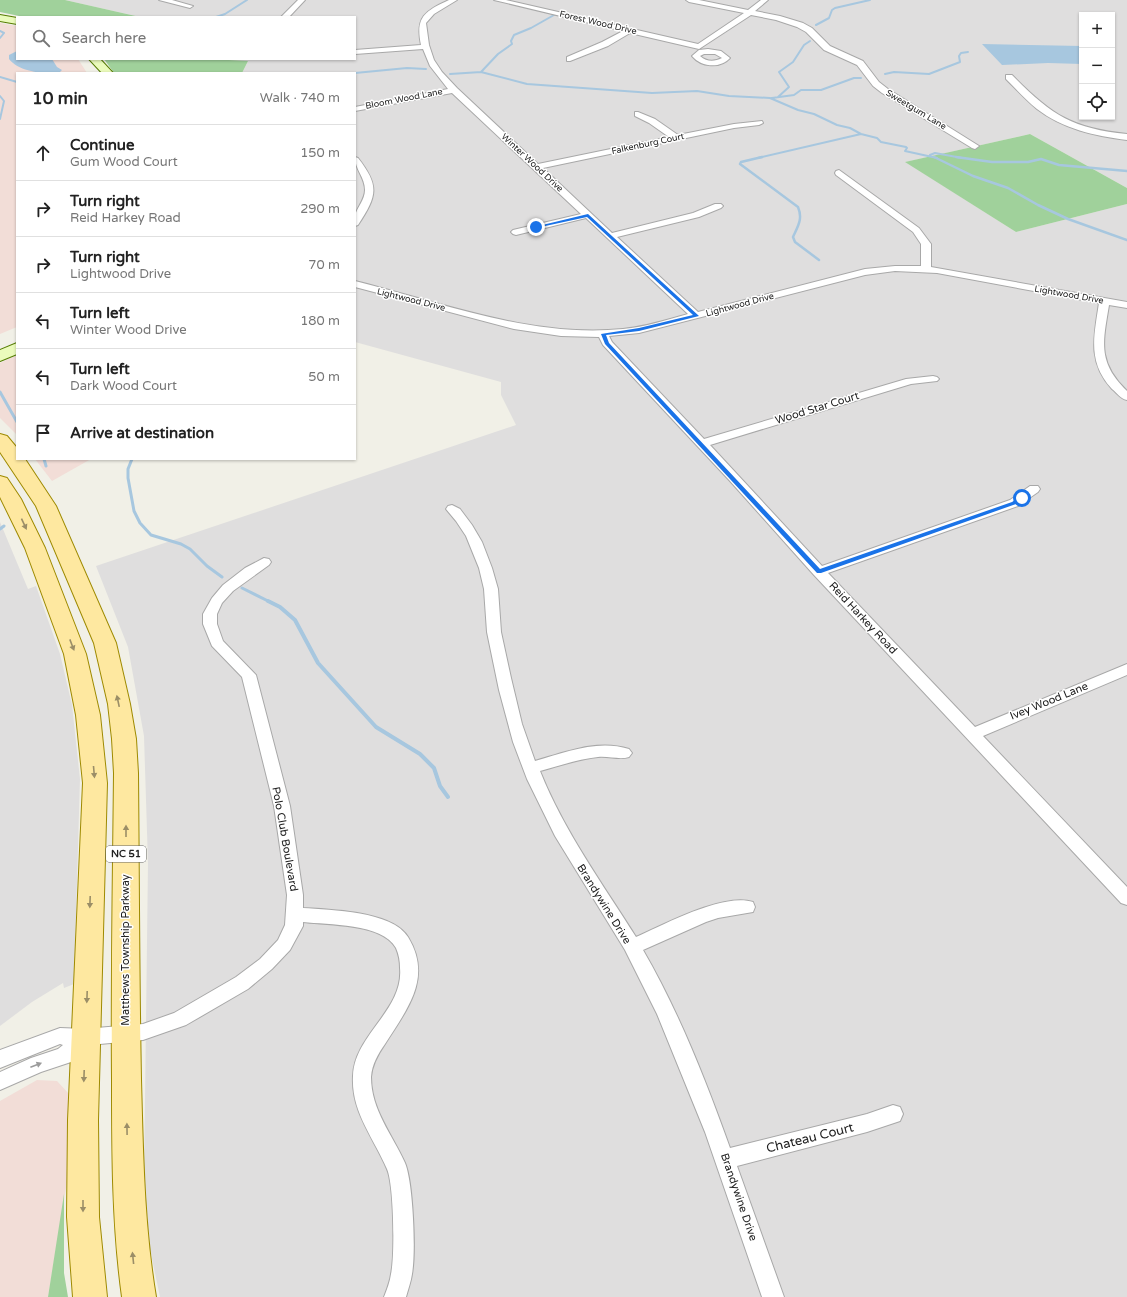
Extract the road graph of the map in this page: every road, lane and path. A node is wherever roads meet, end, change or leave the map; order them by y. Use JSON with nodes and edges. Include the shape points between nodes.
{"nodes":[{"id":1,"x":162,"y":0,"type":"edge"},
{"id":2,"x":302,"y":0,"type":"edge"},
{"id":3,"x":454,"y":0,"type":"edge"},
{"id":4,"x":497,"y":0,"type":"edge"},
{"id":5,"x":689,"y":0,"type":"edge"},
{"id":6,"x":765,"y":0,"type":"edge"},
{"id":7,"x":190,"y":6,"type":"dead end"},
{"id":8,"x":750,"y":12,"type":"junction"},
{"id":9,"x":286,"y":16,"type":"edge"},
{"id":10,"x":0,"y":18,"type":"edge"},
{"id":11,"x":16,"y":21,"type":"edge"},
{"id":12,"x":629,"y":31,"type":"junction"},
{"id":13,"x":426,"y":47,"type":"junction"},
{"id":14,"x":356,"y":52,"type":"edge"},
{"id":15,"x":570,"y":59,"type":"dead end"},
{"id":16,"x":95,"y":65,"type":"edge"},
{"id":17,"x":107,"y":72,"type":"edge"},
{"id":18,"x":1009,"y":77,"type":"dead end"},
{"id":19,"x":454,"y":90,"type":"junction"},
{"id":20,"x":356,"y":109,"type":"edge"},
{"id":21,"x":638,"y":114,"type":"dead end"},
{"id":22,"x":759,"y":124,"type":"dead end"},
{"id":23,"x":1127,"y":137,"type":"edge"},
{"id":24,"x":676,"y":138,"type":"junction"},
{"id":25,"x":975,"y":146,"type":"dead end"},
{"id":26,"x":356,"y":161,"type":"edge"},
{"id":27,"x":537,"y":168,"type":"junction"},
{"id":28,"x":839,"y":173,"type":"dead end"},
{"id":29,"x":718,"y":206,"type":"dead end"},
{"id":30,"x":588,"y":215,"type":"junction"},
{"id":31,"x":356,"y":221,"type":"edge"},
{"id":32,"x":516,"y":232,"type":"dead end"},
{"id":33,"x":610,"y":236,"type":"junction"},
{"id":34,"x":926,"y":269,"type":"junction"},
{"id":35,"x":356,"y":284,"type":"edge"},
{"id":36,"x":1104,"y":301,"type":"junction"},
{"id":37,"x":1127,"y":305,"type":"edge"},
{"id":38,"x":696,"y":316,"type":"junction"},
{"id":39,"x":603,"y":334,"type":"junction"},
{"id":40,"x":16,"y":337,"type":"edge"},
{"id":41,"x":0,"y":344,"type":"edge"},
{"id":42,"x":16,"y":348,"type":"edge"},
{"id":43,"x":0,"y":356,"type":"edge"},
{"id":44,"x":933,"y":379,"type":"dead end"},
{"id":45,"x":1127,"y":397,"type":"edge"},
{"id":46,"x":0,"y":440,"type":"edge"},
{"id":47,"x":701,"y":444,"type":"junction"},
{"id":48,"x":16,"y":460,"type":"edge"},
{"id":49,"x":16,"y":460,"type":"edge"},
{"id":50,"x":2,"y":488,"type":"edge"},
{"id":51,"x":1034,"y":489,"type":"dead end"},
{"id":52,"x":452,"y":509,"type":"dead end"},
{"id":53,"x":264,"y":562,"type":"dead end"},
{"id":54,"x":819,"y":572,"type":"junction"},
{"id":55,"x":1127,"y":669,"type":"edge"},
{"id":56,"x":972,"y":734,"type":"junction"},
{"id":57,"x":624,"y":753,"type":"dead end"},
{"id":58,"x":531,"y":768,"type":"junction"},
{"id":59,"x":1127,"y":898,"type":"edge"},
{"id":60,"x":747,"y":907,"type":"dead end"},
{"id":61,"x":294,"y":914,"type":"junction"},
{"id":62,"x":632,"y":947,"type":"junction"},
{"id":63,"x":125,"y":1034,"type":"junction"},
{"id":64,"x":85,"y":1037,"type":"junction"},
{"id":65,"x":0,"y":1059,"type":"edge"},
{"id":66,"x":0,"y":1081,"type":"edge"},
{"id":67,"x":894,"y":1114,"type":"dead end"},
{"id":68,"x":726,"y":1159,"type":"junction"},
{"id":69,"x":90,"y":1297,"type":"edge"},
{"id":70,"x":139,"y":1297,"type":"edge"},
{"id":71,"x":395,"y":1297,"type":"edge"},
{"id":72,"x":773,"y":1297,"type":"edge"}],
"edges":[{"from":1,"to":7,"type":"street"},
{"from":2,"to":9,"type":"street"},
{"from":3,"to":13,"type":"street","name":"Winter Wood Drive","via":[[432,12],[423,22],[421,30]]},
{"from":4,"to":12,"type":"street","name":"Forest Wood Drive"},
{"from":5,"to":8,"type":"street","name":"Sweetgum Lane"},
{"from":6,"to":8,"type":"street"},
{"from":8,"to":12,"type":"street","name":"Forest Wood Drive","via":[[701,49]]},
{"from":8,"to":25,"type":"street","name":"Sweetgum Lane","via":[[805,27],[827,48],[860,63],[876,84],[885,91]]},
{"from":10,"to":11,"type":"street"},
{"from":12,"to":15,"type":"street"},
{"from":13,"to":14,"type":"street"},
{"from":13,"to":19,"type":"street","name":"Winter Wood Drive","via":[[434,67]]},
{"from":16,"to":17,"type":"street","via":[[102,66]]},
{"from":18,"to":23,"type":"street","via":[[1033,101],[1056,117],[1088,130]]},
{"from":19,"to":20,"type":"street","name":"Bloom Wood Lane"},
{"from":19,"to":27,"type":"street","name":"Winter Wood Drive"},
{"from":21,"to":24,"type":"street"},
{"from":22,"to":24,"type":"street","name":"Falkenburg Court","via":[[734,126]]},
{"from":24,"to":27,"type":"street","name":"Falkenburg Court"},
{"from":26,"to":31,"type":"street","via":[[364,170],[370,184],[366,205]]},
{"from":27,"to":30,"type":"street","name":"Winter Wood Drive"},
{"from":28,"to":34,"type":"street","via":[[916,230],[926,244]]},
{"from":29,"to":33,"type":"street","via":[[696,215]]},
{"from":30,"to":32,"type":"street"},
{"from":30,"to":33,"type":"street","name":"Winter Wood Drive"},
{"from":33,"to":38,"type":"street","name":"Winter Wood Drive"},
{"from":34,"to":36,"type":"street","name":"Lightwood Drive"},
{"from":34,"to":38,"type":"street","name":"Lightwood Drive","via":[[897,268],[865,272]]},
{"from":35,"to":39,"type":"street","name":"Lightwood Drive","via":[[528,329],[556,333]]},
{"from":36,"to":37,"type":"street","name":"Lightwood Drive"},
{"from":36,"to":45,"type":"street","via":[[1098,344],[1099,359],[1107,376]]},
{"from":38,"to":39,"type":"street","name":"Lightwood Drive","via":[[639,330]]},
{"from":39,"to":47,"type":"street","name":"Reid Harkey Road","via":[[607,343]]},
{"from":40,"to":41,"type":"street"},
{"from":42,"to":43,"type":"street"},
{"from":44,"to":47,"type":"street","name":"Wood Star Court","via":[[910,381]]},
{"from":49,"to":46,"type":"main road","name":"Matthews Township Parkway","number":"NC 51","one_way":true},
{"from":47,"to":54,"type":"street","name":"Reid Harkey Road"},
{"from":63,"to":48,"type":"main road","name":"Matthews Township Parkway","number":"NC 51","one_way":true,"via":[[126,773],[119,704],[105,642],[61,538],[36,488]]},
{"from":50,"to":64,"type":"main road","number":"NC 51","one_way":true,"via":[[35,548],[75,654],[88,715],[94,783]]},
{"from":51,"to":54,"type":"street","via":[[1014,503]]},
{"from":52,"to":58,"type":"street","name":"Brandywine Drive","via":[[465,523],[483,557],[491,590],[494,629],[504,679],[515,726]]},
{"from":53,"to":61,"type":"street","name":"Polo Club Boulevard","via":[[228,588],[210,614],[210,624],[217,643],[249,675],[282,806],[295,895]]},
{"from":54,"to":56,"type":"street","name":"Reid Harkey Road"},
{"from":55,"to":56,"type":"street","name":"Ivey Wood Lane"},
{"from":56,"to":59,"type":"street","name":"Reid Harkey Road"},
{"from":57,"to":58,"type":"street","via":[[613,750],[591,752]]},
{"from":58,"to":62,"type":"street","name":"Brandywine Drive","via":[[563,836]]},
{"from":60,"to":62,"type":"street","via":[[717,911]]},
{"from":61,"to":63,"type":"street","name":"Polo Club Boulevard","via":[[294,926],[284,945],[266,964],[242,983],[167,1025]]},
{"from":61,"to":71,"type":"street","via":[[363,921],[387,929],[401,941],[408,956],[410,978],[405,997],[367,1055],[362,1074],[363,1092],[369,1115],[397,1168],[404,1239],[402,1273]]},
{"from":62,"to":68,"type":"street","name":"Brandywine Drive","via":[[668,1015]]},
{"from":63,"to":64,"type":"street","name":"Polo Club Boulevard"},
{"from":70,"to":63,"type":"main road","name":"Matthews Township Parkway","number":"NC 51","one_way":true,"via":[[128,1202]]},
{"from":64,"to":65,"type":"street","name":"Polo Club Boulevard","via":[[60,1036]]},
{"from":66,"to":64,"type":"street","one_way":true,"via":[[38,1064],[64,1056]]},
{"from":64,"to":69,"type":"main road","number":"NC 51","one_way":true,"via":[[84,1217]]},
{"from":67,"to":68,"type":"street","name":"Chateau Court"},
{"from":68,"to":72,"type":"street","name":"Brandywine Drive"}]}
